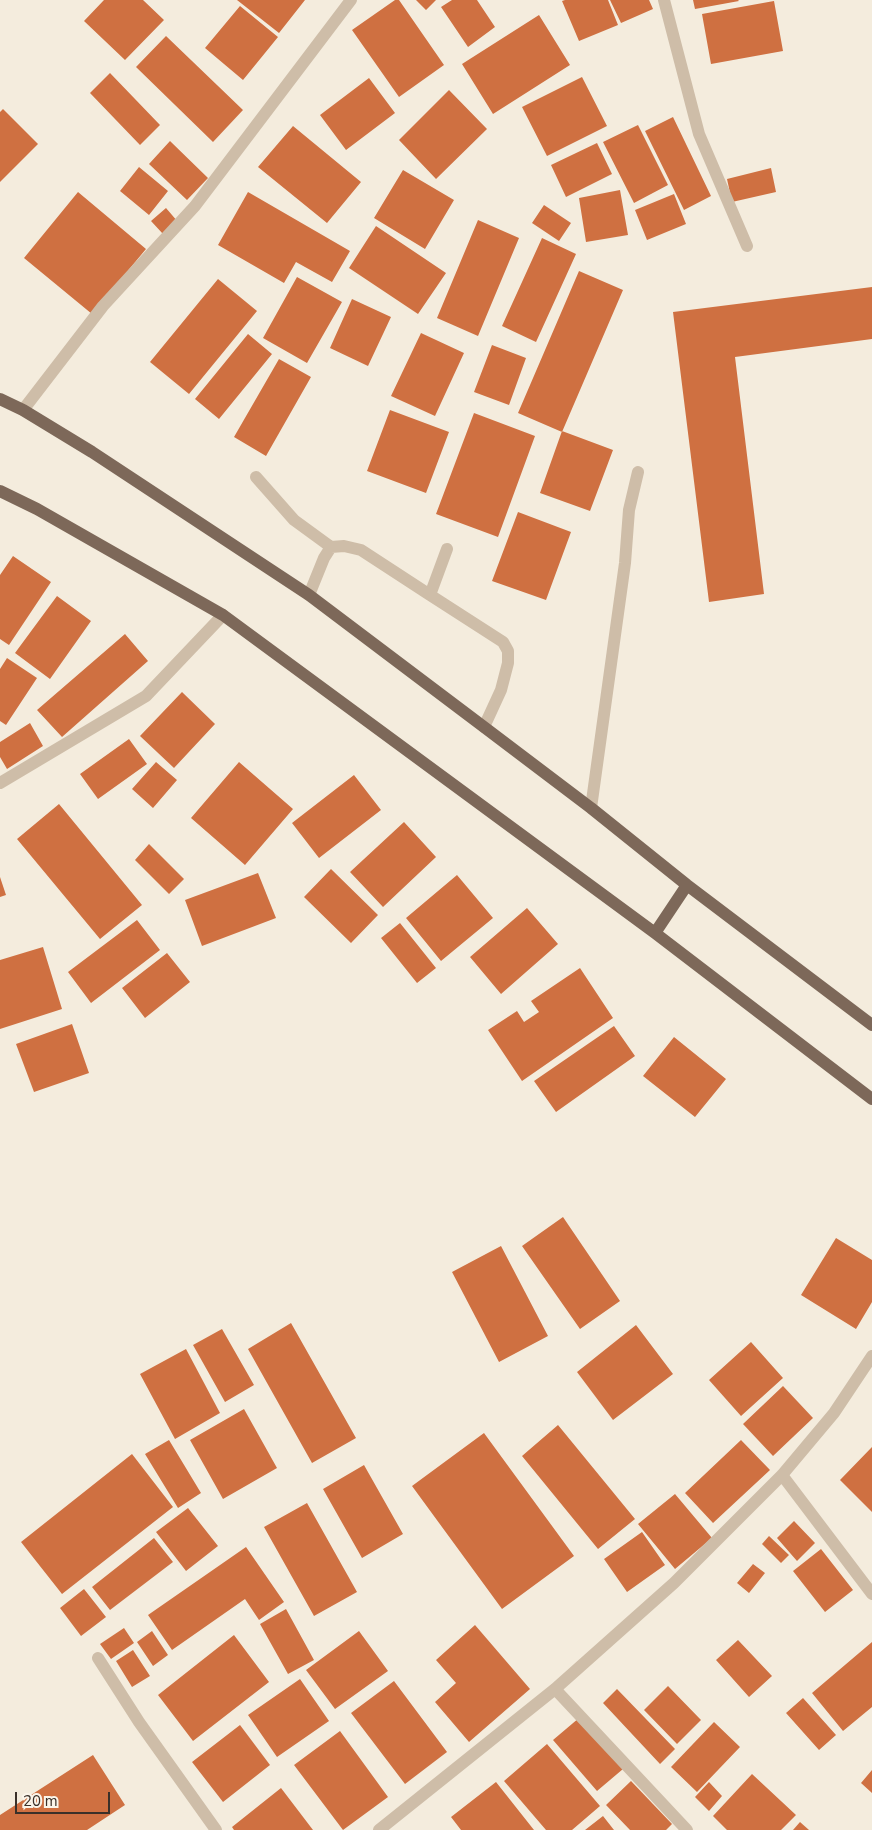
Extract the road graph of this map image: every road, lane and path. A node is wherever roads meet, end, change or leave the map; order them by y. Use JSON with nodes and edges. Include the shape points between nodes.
{"nodes":[{"id":1,"x":351,"y":0,"type":"edge"},
{"id":2,"x":664,"y":0,"type":"edge"},
{"id":3,"x":748,"y":246,"type":"dead end"},
{"id":4,"x":0,"y":399,"type":"edge"},
{"id":5,"x":23,"y":410,"type":"junction"},
{"id":6,"x":638,"y":472,"type":"dead end"},
{"id":7,"x":256,"y":477,"type":"dead end"},
{"id":8,"x":0,"y":491,"type":"edge"},
{"id":9,"x":331,"y":547,"type":"junction"},
{"id":10,"x":448,"y":549,"type":"dead end"},
{"id":11,"x":309,"y":595,"type":"junction"},
{"id":12,"x":430,"y":595,"type":"junction"},
{"id":13,"x":223,"y":615,"type":"junction"},
{"id":14,"x":484,"y":727,"type":"junction"},
{"id":15,"x":0,"y":783,"type":"edge"},
{"id":16,"x":591,"y":808,"type":"junction"},
{"id":17,"x":687,"y":885,"type":"junction"},
{"id":18,"x":655,"y":933,"type":"junction"},
{"id":19,"x":872,"y":1025,"type":"edge"},
{"id":20,"x":872,"y":1099,"type":"edge"},
{"id":21,"x":872,"y":1356,"type":"edge"},
{"id":22,"x":782,"y":1475,"type":"junction"},
{"id":23,"x":872,"y":1594,"type":"edge"},
{"id":24,"x":98,"y":1658,"type":"dead end"},
{"id":25,"x":555,"y":1689,"type":"junction"},
{"id":26,"x":216,"y":1830,"type":"edge"},
{"id":27,"x":379,"y":1830,"type":"edge"},
{"id":28,"x":687,"y":1830,"type":"edge"}],
"edges":[{"from":1,"to":5,"type":"street","via":[[195,206],[103,306]]},
{"from":2,"to":3,"type":"street","via":[[699,134]]},
{"from":4,"to":5,"type":"main road"},
{"from":5,"to":11,"type":"main road"},
{"from":6,"to":16,"type":"street","via":[[629,510],[625,563]]},
{"from":7,"to":9,"type":"street","via":[[294,520]]},
{"from":8,"to":13,"type":"main road"},
{"from":9,"to":11,"type":"street"},
{"from":9,"to":12,"type":"street","via":[[362,550]]},
{"from":10,"to":12,"type":"street"},
{"from":11,"to":14,"type":"main road"},
{"from":12,"to":14,"type":"street","via":[[503,642],[508,651],[501,690]]},
{"from":13,"to":15,"type":"street","via":[[146,696]]},
{"from":13,"to":18,"type":"main road"},
{"from":14,"to":16,"type":"main road"},
{"from":16,"to":17,"type":"main road"},
{"from":17,"to":18,"type":"main road"},
{"from":17,"to":19,"type":"main road"},
{"from":18,"to":20,"type":"main road"},
{"from":21,"to":22,"type":"street","via":[[834,1413]]},
{"from":22,"to":23,"type":"street"},
{"from":22,"to":25,"type":"street","via":[[674,1583]]},
{"from":24,"to":26,"type":"street"},
{"from":25,"to":27,"type":"street"},
{"from":25,"to":28,"type":"street"}]}
